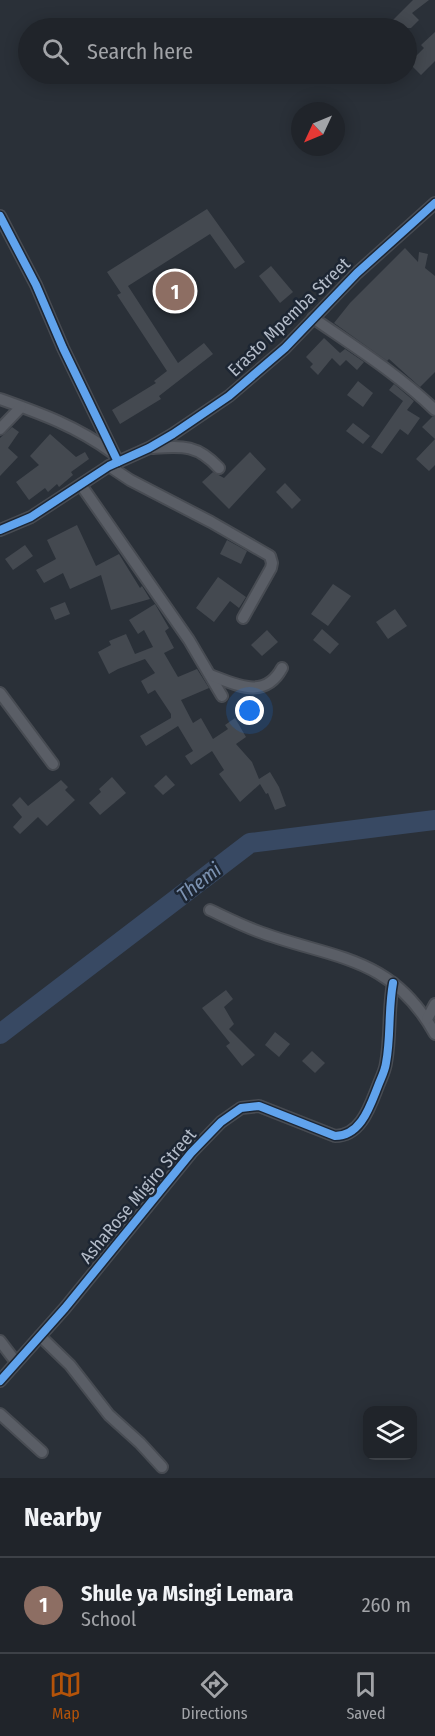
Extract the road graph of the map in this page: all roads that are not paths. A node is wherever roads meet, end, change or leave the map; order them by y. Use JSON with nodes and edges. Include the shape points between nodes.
{"nodes":[{"id":1,"x":435,"y":203,"type":"edge"},
{"id":2,"x":0,"y":216,"type":"edge"},
{"id":3,"x":313,"y":318,"type":"junction"},
{"id":4,"x":0,"y":399,"type":"edge"},
{"id":5,"x":21,"y":407,"type":"junction"},
{"id":6,"x":435,"y":411,"type":"edge"},
{"id":7,"x":0,"y":429,"type":"edge"},
{"id":8,"x":149,"y":448,"type":"junction"},
{"id":9,"x":113,"y":460,"type":"junction"},
{"id":10,"x":219,"y":468,"type":"dead end"},
{"id":11,"x":81,"y":485,"type":"junction"},
{"id":12,"x":0,"y":530,"type":"edge"},
{"id":13,"x":243,"y":618,"type":"dead end"},
{"id":14,"x":282,"y":668,"type":"dead end"},
{"id":15,"x":210,"y":675,"type":"junction"},
{"id":16,"x":0,"y":693,"type":"edge"},
{"id":17,"x":222,"y":696,"type":"dead end"},
{"id":18,"x":53,"y":764,"type":"dead end"},
{"id":19,"x":210,"y":910,"type":"dead end"},
{"id":20,"x":393,"y":983,"type":"junction"},
{"id":21,"x":435,"y":1004,"type":"edge"},
{"id":22,"x":427,"y":1019,"type":"junction"},
{"id":23,"x":435,"y":1034,"type":"edge"},
{"id":24,"x":40,"y":1336,"type":"junction"},
{"id":25,"x":0,"y":1341,"type":"edge"},
{"id":26,"x":16,"y":1362,"type":"junction"},
{"id":27,"x":0,"y":1382,"type":"edge"},
{"id":28,"x":0,"y":1414,"type":"edge"},
{"id":29,"x":42,"y":1452,"type":"dead end"},
{"id":30,"x":162,"y":1467,"type":"dead end"}],
"edges":[{"from":1,"to":3,"type":"street","name":"Erasto Mpemba Street"},
{"from":2,"to":9,"type":"street","via":[[36,285]]},
{"from":3,"to":6,"type":"street","via":[[372,359]]},
{"from":3,"to":8,"type":"street","name":"Erasto Mpemba Street","via":[[229,396]]},
{"from":4,"to":5,"type":"street"},
{"from":5,"to":7,"type":"street"},
{"from":5,"to":9,"type":"street","via":[[88,435]]},
{"from":8,"to":9,"type":"street","name":"Erasto Mpemba Street"},
{"from":8,"to":10,"type":"street","via":[[183,446],[199,450]]},
{"from":9,"to":11,"type":"street","name":"Erasto Mpemba Street"},
{"from":9,"to":13,"type":"street","via":[[130,480],[270,556],[271,568]]},
{"from":11,"to":12,"type":"street","name":"Erasto Mpemba Street","via":[[32,518]]},
{"from":11,"to":15,"type":"street"},
{"from":14,"to":15,"type":"street","via":[[265,687],[239,686]]},
{"from":15,"to":17,"type":"street"},
{"from":16,"to":18,"type":"street"},
{"from":19,"to":20,"type":"street","via":[[257,931],[354,960]]},
{"from":20,"to":22,"type":"street"},
{"from":20,"to":24,"type":"street","name":"AshaRose Migiro Street","via":[[386,1065],[365,1117],[352,1132],[335,1136],[259,1106],[241,1108],[191,1153]]},
{"from":21,"to":22,"type":"street"},
{"from":22,"to":23,"type":"street"},
{"from":24,"to":26,"type":"street","name":"AshaRose Migiro Street"},
{"from":24,"to":30,"type":"street","via":[[70,1365],[109,1415]]},
{"from":25,"to":26,"type":"street"},
{"from":26,"to":27,"type":"street","name":"AshaRose Migiro Street"},
{"from":28,"to":29,"type":"street"}]}
